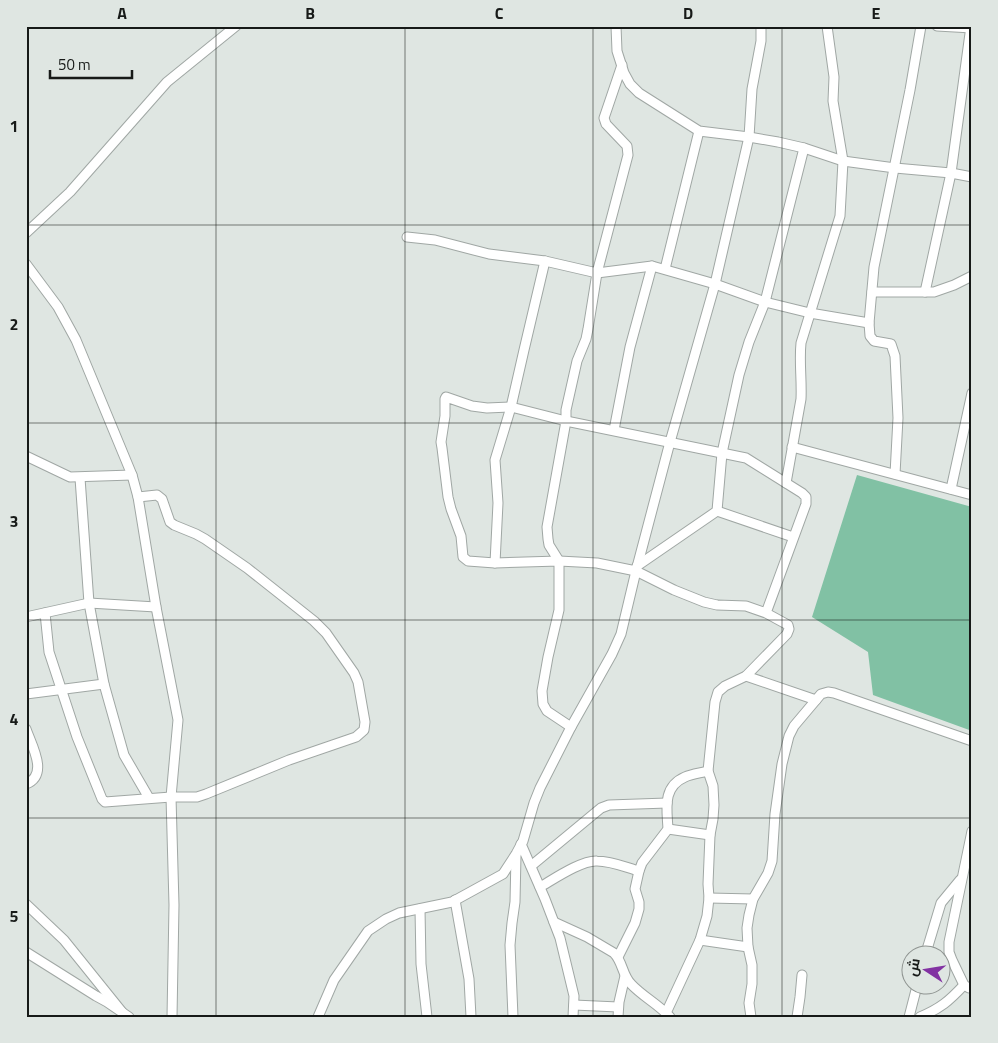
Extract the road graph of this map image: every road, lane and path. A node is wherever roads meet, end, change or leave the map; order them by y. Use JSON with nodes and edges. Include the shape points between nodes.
{"nodes":[{"id":1,"x":236,"y":26,"type":"edge"},
{"id":2,"x":616,"y":26,"type":"edge"},
{"id":3,"x":762,"y":26,"type":"edge"},
{"id":4,"x":827,"y":26,"type":"edge"},
{"id":5,"x":921,"y":26,"type":"edge"},
{"id":6,"x":936,"y":26,"type":"edge"},
{"id":7,"x":971,"y":28,"type":"edge"},
{"id":8,"x":622,"y":65,"type":"junction"},
{"id":9,"x":699,"y":131,"type":"junction"},
{"id":10,"x":749,"y":137,"type":"junction"},
{"id":11,"x":804,"y":148,"type":"junction"},
{"id":12,"x":843,"y":161,"type":"junction"},
{"id":13,"x":895,"y":168,"type":"junction"},
{"id":14,"x":952,"y":173,"type":"junction"},
{"id":15,"x":972,"y":177,"type":"edge"},
{"id":16,"x":26,"y":234,"type":"edge"},
{"id":17,"x":406,"y":237,"type":"dead end"},
{"id":18,"x":545,"y":261,"type":"junction"},
{"id":19,"x":26,"y":264,"type":"edge"},
{"id":20,"x":652,"y":266,"type":"junction"},
{"id":21,"x":665,"y":269,"type":"junction"},
{"id":22,"x":597,"y":273,"type":"junction"},
{"id":23,"x":972,"y":276,"type":"edge"},
{"id":24,"x":715,"y":284,"type":"junction"},
{"id":25,"x":872,"y":292,"type":"junction"},
{"id":26,"x":925,"y":292,"type":"junction"},
{"id":27,"x":764,"y":302,"type":"junction"},
{"id":28,"x":810,"y":313,"type":"junction"},
{"id":29,"x":869,"y":323,"type":"junction"},
{"id":30,"x":972,"y":393,"type":"edge"},
{"id":31,"x":512,"y":407,"type":"junction"},
{"id":32,"x":566,"y":421,"type":"junction"},
{"id":33,"x":614,"y":430,"type":"junction"},
{"id":34,"x":670,"y":442,"type":"junction"},
{"id":35,"x":792,"y":447,"type":"junction"},
{"id":36,"x":722,"y":453,"type":"junction"},
{"id":37,"x":26,"y":459,"type":"edge"},
{"id":38,"x":895,"y":474,"type":"junction"},
{"id":39,"x":132,"y":475,"type":"junction"},
{"id":40,"x":80,"y":478,"type":"junction"},
{"id":41,"x":786,"y":483,"type":"junction"},
{"id":42,"x":952,"y":490,"type":"junction"},
{"id":43,"x":972,"y":495,"type":"edge"},
{"id":44,"x":138,"y":496,"type":"junction"},
{"id":45,"x":717,"y":511,"type":"junction"},
{"id":46,"x":793,"y":537,"type":"junction"},
{"id":47,"x":559,"y":561,"type":"junction"},
{"id":48,"x":495,"y":563,"type":"junction"},
{"id":49,"x":636,"y":568,"type":"junction"},
{"id":50,"x":89,"y":603,"type":"junction"},
{"id":51,"x":156,"y":607,"type":"junction"},
{"id":52,"x":45,"y":613,"type":"junction"},
{"id":53,"x":766,"y":613,"type":"junction"},
{"id":54,"x":26,"y":617,"type":"edge"},
{"id":55,"x":746,"y":676,"type":"junction"},
{"id":56,"x":104,"y":684,"type":"junction"},
{"id":57,"x":60,"y":689,"type":"junction"},
{"id":58,"x":26,"y":694,"type":"edge"},
{"id":59,"x":816,"y":700,"type":"junction"},
{"id":60,"x":571,"y":727,"type":"junction"},
{"id":61,"x":26,"y":729,"type":"edge"},
{"id":62,"x":972,"y":741,"type":"edge"},
{"id":63,"x":708,"y":772,"type":"junction"},
{"id":64,"x":26,"y":784,"type":"edge"},
{"id":65,"x":170,"y":797,"type":"junction"},
{"id":66,"x":149,"y":798,"type":"junction"},
{"id":67,"x":667,"y":803,"type":"junction"},
{"id":68,"x":668,"y":829,"type":"junction"},
{"id":69,"x":972,"y":831,"type":"edge"},
{"id":70,"x":710,"y":835,"type":"junction"},
{"id":71,"x":521,"y":844,"type":"junction"},
{"id":72,"x":516,"y":854,"type":"junction"},
{"id":73,"x":531,"y":866,"type":"junction"},
{"id":74,"x":639,"y":870,"type":"junction"},
{"id":75,"x":962,"y":877,"type":"junction"},
{"id":76,"x":540,"y":887,"type":"junction"},
{"id":77,"x":709,"y":898,"type":"junction"},
{"id":78,"x":753,"y":899,"type":"junction"},
{"id":79,"x":455,"y":900,"type":"junction"},
{"id":80,"x":26,"y":904,"type":"edge"},
{"id":81,"x":420,"y":909,"type":"junction"},
{"id":82,"x":554,"y":922,"type":"junction"},
{"id":83,"x":700,"y":940,"type":"junction"},
{"id":84,"x":928,"y":946,"type":"edge"},
{"id":85,"x":748,"y":947,"type":"junction"},
{"id":86,"x":26,"y":952,"type":"edge"},
{"id":87,"x":618,"y":956,"type":"junction"},
{"id":88,"x":802,"y":975,"type":"dead end"},
{"id":89,"x":625,"y":976,"type":"junction"},
{"id":90,"x":968,"y":986,"type":"edge"},
{"id":91,"x":914,"y":996,"type":"edge"},
{"id":92,"x":574,"y":1005,"type":"junction"},
{"id":93,"x":618,"y":1007,"type":"junction"},
{"id":94,"x":126,"y":1014,"type":"edge"},
{"id":95,"x":668,"y":1015,"type":"edge"},
{"id":96,"x":172,"y":1017,"type":"edge"},
{"id":97,"x":318,"y":1017,"type":"edge"},
{"id":98,"x":427,"y":1017,"type":"edge"},
{"id":99,"x":471,"y":1017,"type":"edge"},
{"id":100,"x":513,"y":1017,"type":"edge"},
{"id":101,"x":573,"y":1017,"type":"edge"},
{"id":102,"x":618,"y":1017,"type":"edge"},
{"id":103,"x":751,"y":1017,"type":"edge"},
{"id":104,"x":797,"y":1017,"type":"edge"},
{"id":105,"x":909,"y":1017,"type":"edge"},
{"id":106,"x":920,"y":1017,"type":"edge"}],
"edges":[{"from":1,"to":16,"type":"street","via":[[167,82],[70,192]]},
{"from":2,"to":8,"type":"street","via":[[617,51]]},
{"from":3,"to":10,"type":"street","via":[[752,89]]},
{"from":4,"to":12,"type":"street","via":[[834,76],[833,101]]},
{"from":5,"to":13,"type":"street"},
{"from":6,"to":7,"type":"street"},
{"from":7,"to":14,"type":"street"},
{"from":8,"to":9,"type":"street","via":[[630,84],[639,93]]},
{"from":8,"to":22,"type":"street","via":[[604,118],[628,146],[628,156]]},
{"from":9,"to":10,"type":"street"},
{"from":9,"to":21,"type":"street"},
{"from":10,"to":11,"type":"street"},
{"from":10,"to":24,"type":"street"},
{"from":11,"to":12,"type":"street"},
{"from":11,"to":27,"type":"street"},
{"from":12,"to":13,"type":"street"},
{"from":12,"to":28,"type":"street","via":[[840,216]]},
{"from":13,"to":14,"type":"street"},
{"from":13,"to":25,"type":"street","via":[[874,267]]},
{"from":14,"to":15,"type":"street"},
{"from":14,"to":26,"type":"street"},
{"from":17,"to":18,"type":"street","via":[[435,240],[489,254]]},
{"from":18,"to":22,"type":"street"},
{"from":18,"to":31,"type":"street"},
{"from":19,"to":39,"type":"street","via":[[58,308],[76,340]]},
{"from":20,"to":21,"type":"street"},
{"from":20,"to":22,"type":"street"},
{"from":20,"to":33,"type":"street","via":[[630,347]]},
{"from":21,"to":24,"type":"street"},
{"from":22,"to":32,"type":"street","via":[[586,339],[577,361]]},
{"from":23,"to":26,"type":"street","via":[[940,290]]},
{"from":24,"to":27,"type":"street"},
{"from":24,"to":34,"type":"street"},
{"from":25,"to":26,"type":"street"},
{"from":25,"to":29,"type":"street"},
{"from":27,"to":28,"type":"street"},
{"from":27,"to":36,"type":"street","via":[[742,360]]},
{"from":28,"to":29,"type":"street"},
{"from":28,"to":35,"type":"street","via":[[801,343],[801,399]]},
{"from":29,"to":38,"type":"street","via":[[870,336],[874,341],[891,344],[895,356],[898,418]]},
{"from":30,"to":42,"type":"street"},
{"from":31,"to":32,"type":"street"},
{"from":31,"to":48,"type":"street","via":[[495,469],[498,502]]},
{"from":31,"to":48,"type":"street","via":[[479,408],[450,397],[444,398],[441,442],[450,509],[462,536],[463,558]]},
{"from":32,"to":33,"type":"street"},
{"from":32,"to":47,"type":"street","via":[[547,527],[549,545]]},
{"from":33,"to":34,"type":"street"},
{"from":34,"to":36,"type":"street"},
{"from":34,"to":49,"type":"street"},
{"from":35,"to":38,"type":"street"},
{"from":35,"to":41,"type":"street"},
{"from":36,"to":41,"type":"street","via":[[746,458]]},
{"from":36,"to":45,"type":"street"},
{"from":37,"to":40,"type":"street"},
{"from":38,"to":42,"type":"street"},
{"from":39,"to":40,"type":"street"},
{"from":39,"to":44,"type":"street"},
{"from":40,"to":50,"type":"street"},
{"from":41,"to":46,"type":"street","via":[[806,497]]},
{"from":42,"to":43,"type":"street"},
{"from":44,"to":51,"type":"street"},
{"from":44,"to":65,"type":"street","via":[[157,495],[162,499],[170,522],[205,539],[314,621],[354,673],[365,722],[364,730],[356,738],[197,797]]},
{"from":45,"to":46,"type":"street"},
{"from":45,"to":49,"type":"street"},
{"from":46,"to":53,"type":"street"},
{"from":47,"to":48,"type":"street"},
{"from":47,"to":49,"type":"street"},
{"from":47,"to":60,"type":"street","via":[[559,610],[542,691],[547,711]]},
{"from":49,"to":53,"type":"street","via":[[674,590],[704,602],[746,606]]},
{"from":49,"to":60,"type":"street","via":[[621,634]]},
{"from":50,"to":51,"type":"street"},
{"from":50,"to":52,"type":"street"},
{"from":50,"to":56,"type":"street"},
{"from":51,"to":65,"type":"street","via":[[178,720]]},
{"from":52,"to":54,"type":"street"},
{"from":52,"to":57,"type":"street","via":[[48,652]]},
{"from":53,"to":55,"type":"street","via":[[788,624],[789,629]]},
{"from":55,"to":59,"type":"street"},
{"from":55,"to":63,"type":"street","via":[[718,692]]},
{"from":56,"to":57,"type":"street"},
{"from":56,"to":66,"type":"street","via":[[124,755]]},
{"from":57,"to":58,"type":"street"},
{"from":57,"to":66,"type":"street","via":[[102,799],[110,802]]},
{"from":59,"to":62,"type":"street","via":[[821,694],[834,693]]},
{"from":59,"to":78,"type":"street","via":[[789,736],[777,795],[772,861]]},
{"from":60,"to":71,"type":"street","via":[[540,788]]},
{"from":61,"to":64,"type":"street","via":[[39,772],[32,782]]},
{"from":63,"to":67,"type":"street","via":[[685,777],[675,784],[668,794]]},
{"from":63,"to":70,"type":"street","via":[[714,805]]},
{"from":65,"to":66,"type":"street"},
{"from":65,"to":96,"type":"street","via":[[174,905]]},
{"from":67,"to":68,"type":"street"},
{"from":67,"to":73,"type":"street","via":[[601,808]]},
{"from":68,"to":70,"type":"street"},
{"from":68,"to":74,"type":"street"},
{"from":69,"to":75,"type":"street"},
{"from":70,"to":77,"type":"street"},
{"from":71,"to":72,"type":"street"},
{"from":71,"to":73,"type":"street"},
{"from":72,"to":79,"type":"street","via":[[503,874]]},
{"from":72,"to":100,"type":"street","via":[[510,944]]},
{"from":73,"to":76,"type":"street"},
{"from":74,"to":76,"type":"street","via":[[595,860],[585,862]]},
{"from":74,"to":87,"type":"street","via":[[635,889],[639,909]]},
{"from":75,"to":84,"type":"street","via":[[941,903]]},
{"from":75,"to":90,"type":"street","via":[[948,942],[952,960]]},
{"from":76,"to":82,"type":"street"},
{"from":77,"to":78,"type":"street"},
{"from":77,"to":83,"type":"street"},
{"from":78,"to":85,"type":"street","via":[[748,915]]},
{"from":79,"to":81,"type":"street"},
{"from":79,"to":99,"type":"street","via":[[469,979]]},
{"from":80,"to":94,"type":"street","via":[[64,940]]},
{"from":81,"to":97,"type":"street","via":[[399,913],[368,931],[334,980]]},
{"from":81,"to":98,"type":"street"},
{"from":82,"to":87,"type":"street"},
{"from":82,"to":92,"type":"street"},
{"from":83,"to":85,"type":"street"},
{"from":83,"to":95,"type":"street"},
{"from":85,"to":103,"type":"street","via":[[752,966]]},
{"from":86,"to":94,"type":"street"},
{"from":87,"to":89,"type":"street"},
{"from":88,"to":104,"type":"street"},
{"from":89,"to":93,"type":"street"},
{"from":89,"to":95,"type":"street","via":[[630,984]]},
{"from":90,"to":106,"type":"street","via":[[942,1006]]},
{"from":91,"to":105,"type":"street"},
{"from":92,"to":93,"type":"street"},
{"from":92,"to":101,"type":"street"},
{"from":93,"to":102,"type":"street"}]}
